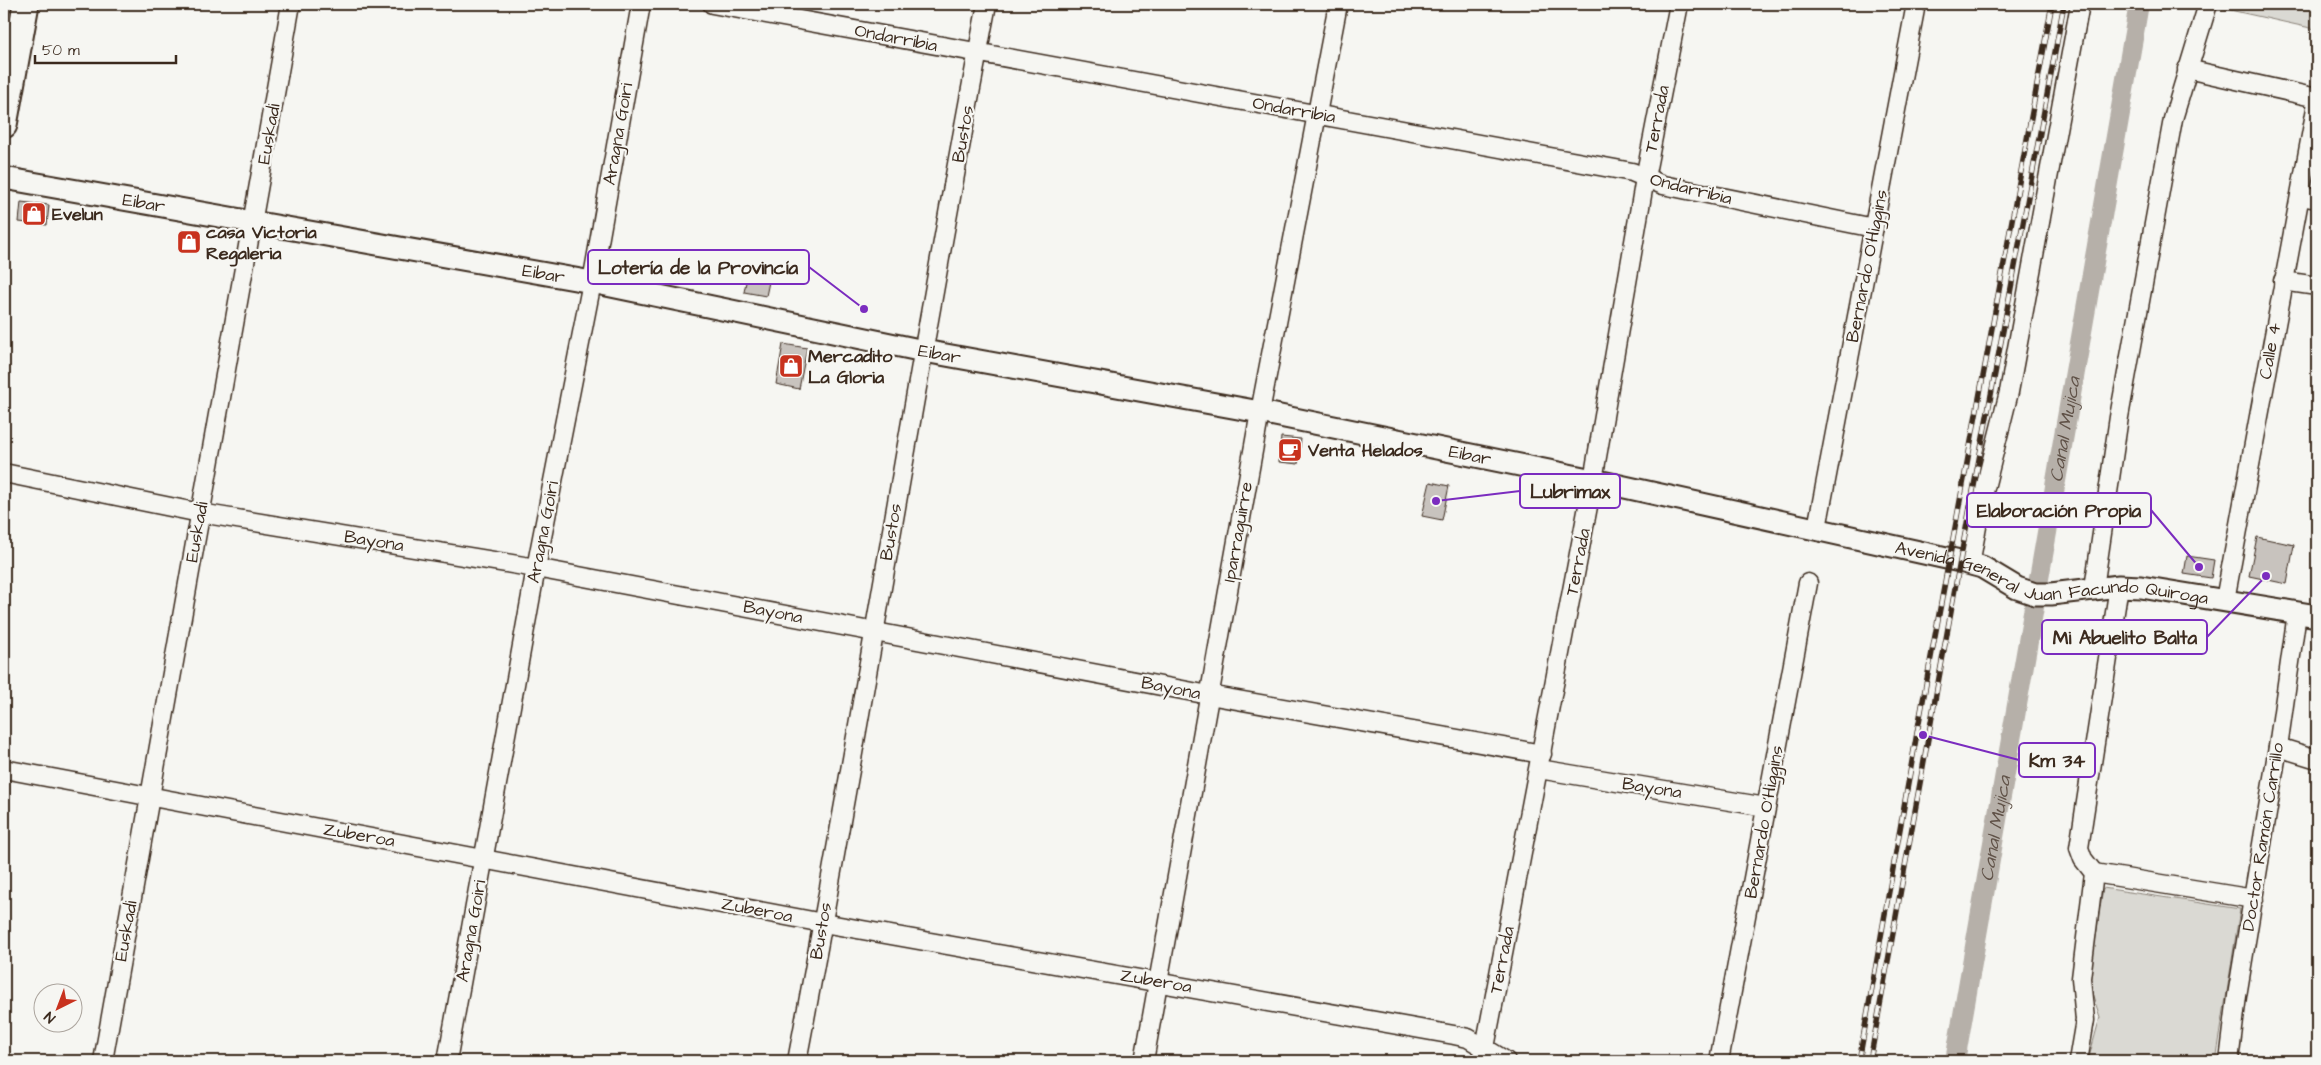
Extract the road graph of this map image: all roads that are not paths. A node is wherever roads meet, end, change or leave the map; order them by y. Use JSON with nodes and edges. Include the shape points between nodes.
{"nodes":[{"id":1,"x":26,"y":4,"type":"edge"},
{"id":2,"x":291,"y":4,"type":"edge"},
{"id":3,"x":641,"y":4,"type":"edge"},
{"id":4,"x":712,"y":4,"type":"edge"},
{"id":5,"x":987,"y":4,"type":"edge"},
{"id":6,"x":1338,"y":4,"type":"edge"},
{"id":7,"x":1679,"y":4,"type":"edge"},
{"id":8,"x":1916,"y":4,"type":"edge"},
{"id":9,"x":2080,"y":4,"type":"edge"},
{"id":10,"x":2208,"y":4,"type":"edge"},
{"id":11,"x":977,"y":54,"type":"junction"},
{"id":12,"x":2188,"y":69,"type":"junction"},
{"id":13,"x":2317,"y":98,"type":"edge"},
{"id":14,"x":2317,"y":102,"type":"edge"},
{"id":15,"x":1317,"y":114,"type":"junction"},
{"id":16,"x":4,"y":125,"type":"edge"},
{"id":17,"x":4,"y":178,"type":"edge"},
{"id":18,"x":1645,"y":178,"type":"junction"},
{"id":19,"x":2309,"y":198,"type":"edge"},
{"id":20,"x":253,"y":222,"type":"junction"},
{"id":21,"x":1874,"y":228,"type":"junction"},
{"id":22,"x":2283,"y":281,"type":"junction"},
{"id":23,"x":592,"y":282,"type":"junction"},
{"id":24,"x":2317,"y":286,"type":"edge"},
{"id":25,"x":924,"y":351,"type":"junction"},
{"id":26,"x":1260,"y":412,"type":"junction"},
{"id":27,"x":4,"y":473,"type":"edge"},
{"id":28,"x":1593,"y":480,"type":"junction"},
{"id":29,"x":200,"y":513,"type":"junction"},
{"id":30,"x":1817,"y":528,"type":"junction"},
{"id":31,"x":1970,"y":564,"type":"junction"},
{"id":32,"x":536,"y":568,"type":"junction"},
{"id":33,"x":1808,"y":583,"type":"dead end"},
{"id":34,"x":2119,"y":586,"type":"junction"},
{"id":35,"x":2094,"y":588,"type":"junction"},
{"id":36,"x":2225,"y":600,"type":"junction"},
{"id":37,"x":2307,"y":614,"type":"edge"},
{"id":38,"x":873,"y":631,"type":"junction"},
{"id":39,"x":1209,"y":695,"type":"junction"},
{"id":40,"x":2278,"y":747,"type":"junction"},
{"id":41,"x":2317,"y":759,"type":"edge"},
{"id":42,"x":1540,"y":761,"type":"junction"},
{"id":43,"x":4,"y":770,"type":"edge"},
{"id":44,"x":151,"y":797,"type":"junction"},
{"id":45,"x":1766,"y":807,"type":"junction"},
{"id":46,"x":484,"y":858,"type":"junction"},
{"id":47,"x":2094,"y":873,"type":"junction"},
{"id":48,"x":2254,"y":900,"type":"junction"},
{"id":49,"x":823,"y":923,"type":"junction"},
{"id":50,"x":1158,"y":981,"type":"junction"},
{"id":51,"x":1484,"y":1055,"type":"edge"},
{"id":52,"x":103,"y":1061,"type":"edge"},
{"id":53,"x":447,"y":1061,"type":"edge"},
{"id":54,"x":797,"y":1061,"type":"edge"},
{"id":55,"x":1144,"y":1061,"type":"edge"},
{"id":56,"x":1506,"y":1061,"type":"edge"},
{"id":57,"x":1720,"y":1061,"type":"edge"},
{"id":58,"x":2078,"y":1061,"type":"edge"},
{"id":59,"x":2229,"y":1061,"type":"edge"}],
"edges":[{"from":1,"to":16,"type":"main road"},
{"from":2,"to":20,"type":"street","name":"Euskadi"},
{"from":3,"to":23,"type":"street","name":"Aragna Goiri"},
{"from":4,"to":11,"type":"street","name":"Ondarribia"},
{"from":5,"to":11,"type":"street","name":"Bustos"},
{"from":6,"to":15,"type":"street","name":"Iparraguirre"},
{"from":7,"to":18,"type":"street","name":"Terrada"},
{"from":8,"to":21,"type":"street","name":"Bernardo O'Higgins"},
{"from":9,"to":31,"type":"street","via":[[2009,392]]},
{"from":10,"to":12,"type":"street"},
{"from":11,"to":15,"type":"street","name":"Ondarribia"},
{"from":11,"to":25,"type":"street","name":"Bustos"},
{"from":12,"to":13,"type":"street"},
{"from":12,"to":35,"type":"street","via":[[2173,118],[2119,417]]},
{"from":14,"to":19,"type":"street","name":"Calle 4"},
{"from":15,"to":18,"type":"street","name":"Ondarribia","via":[[1632,172]]},
{"from":15,"to":26,"type":"street","name":"Iparraguirre"},
{"from":17,"to":20,"type":"street","name":"Eibar"},
{"from":18,"to":21,"type":"street","name":"Ondarribia","via":[[1663,185]]},
{"from":18,"to":28,"type":"street","name":"Terrada"},
{"from":19,"to":22,"type":"street","name":"Calle 4"},
{"from":20,"to":23,"type":"street","name":"Eibar"},
{"from":20,"to":29,"type":"street","name":"Euskadi"},
{"from":21,"to":30,"type":"street","name":"Bernardo O'Higgins"},
{"from":22,"to":24,"type":"street"},
{"from":22,"to":36,"type":"street","name":"Calle 4"},
{"from":23,"to":25,"type":"street","name":"Eibar"},
{"from":23,"to":32,"type":"street","name":"Aragna Goiri"},
{"from":25,"to":26,"type":"street","name":"Eibar"},
{"from":25,"to":38,"type":"street","name":"Bustos"},
{"from":26,"to":28,"type":"street","name":"Eibar"},
{"from":26,"to":39,"type":"street","name":"Iparraguirre"},
{"from":27,"to":29,"type":"street","name":"Bayona"},
{"from":28,"to":30,"type":"street","name":"Eibar"},
{"from":28,"to":42,"type":"street","name":"Terrada"},
{"from":29,"to":32,"type":"street","name":"Bayona"},
{"from":29,"to":44,"type":"street","name":"Euskadi"},
{"from":30,"to":31,"type":"street","name":"Avenida General Juan Facundo Quiroga"},
{"from":31,"to":35,"type":"street","name":"Avenida General Juan Facundo Quiroga","via":[[1982,567],[2016,588],[2035,594]]},
{"from":32,"to":38,"type":"street","name":"Bayona"},
{"from":32,"to":46,"type":"street","name":"Aragna Goiri"},
{"from":33,"to":45,"type":"street","name":"Bernardo O'Higgins"},
{"from":34,"to":35,"type":"street","name":"Avenida General Juan Facundo Quiroga"},
{"from":34,"to":36,"type":"street","name":"Avenida General Juan Facundo Quiroga"},
{"from":34,"to":47,"type":"street","via":[[2079,848]]},
{"from":36,"to":37,"type":"street","name":"Avenida General Juan Facundo Quiroga"},
{"from":37,"to":40,"type":"street","name":"Doctor Ramón Carrillo"},
{"from":38,"to":39,"type":"street","name":"Bayona"},
{"from":38,"to":49,"type":"street","name":"Bustos"},
{"from":39,"to":42,"type":"street","name":"Bayona"},
{"from":39,"to":50,"type":"street","name":"Iparraguirre"},
{"from":40,"to":41,"type":"street"},
{"from":40,"to":48,"type":"street","name":"Doctor Ramón Carrillo"},
{"from":42,"to":45,"type":"street","name":"Bayona"},
{"from":42,"to":51,"type":"street","name":"Terrada"},
{"from":43,"to":44,"type":"street","name":"Zuberoa"},
{"from":44,"to":46,"type":"street","name":"Zuberoa"},
{"from":44,"to":52,"type":"street","name":"Euskadi"},
{"from":45,"to":57,"type":"street","name":"Bernardo O'Higgins"},
{"from":46,"to":49,"type":"street","name":"Zuberoa"},
{"from":46,"to":53,"type":"street","name":"Aragna Goiri"},
{"from":47,"to":48,"type":"street"},
{"from":47,"to":58,"type":"street","via":[[2081,978],[2085,1020]]},
{"from":48,"to":59,"type":"street","name":"Doctor Ramón Carrillo","via":[[2236,996]]},
{"from":49,"to":50,"type":"street","name":"Zuberoa"},
{"from":49,"to":54,"type":"street","name":"Bustos"},
{"from":50,"to":51,"type":"street","name":"Zuberoa","via":[[1454,1034],[1468,1038]]},
{"from":50,"to":55,"type":"street","name":"Iparraguirre"},
{"from":51,"to":56,"type":"street","name":"Zuberoa"}]}
